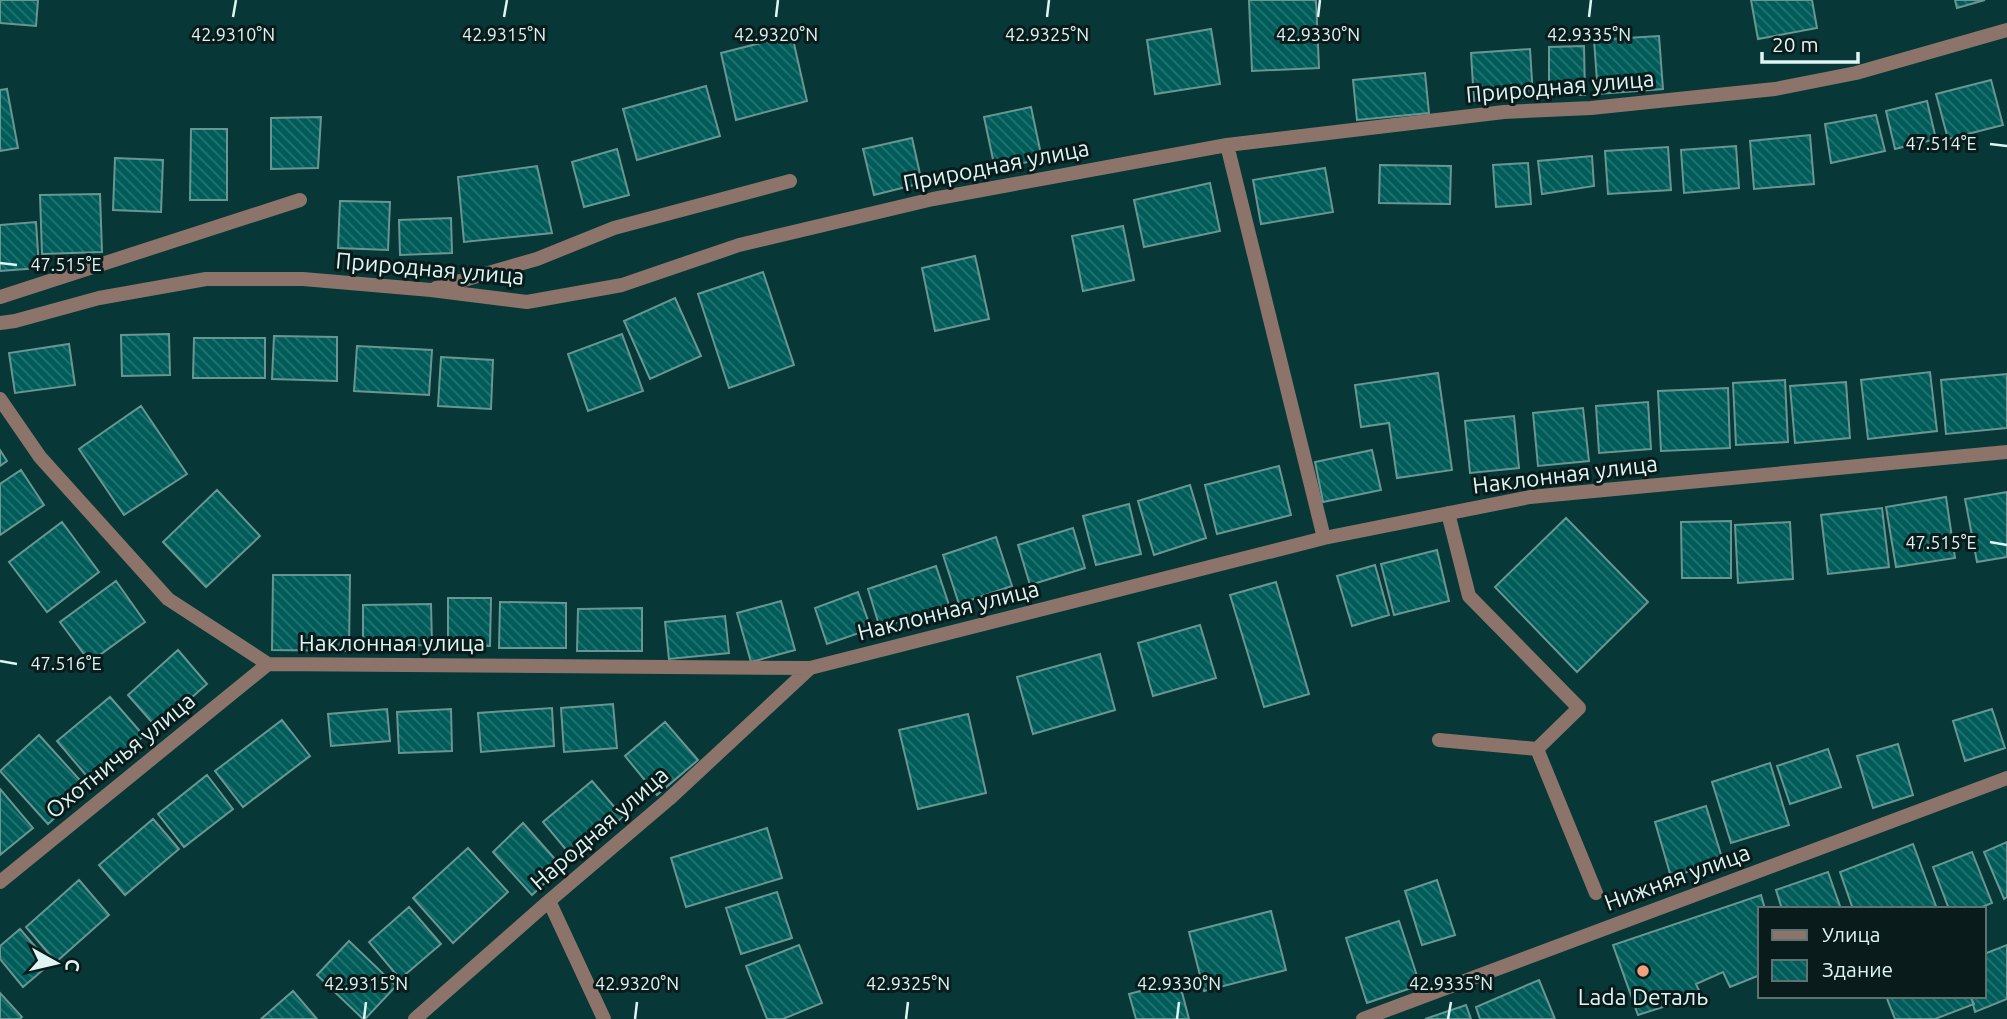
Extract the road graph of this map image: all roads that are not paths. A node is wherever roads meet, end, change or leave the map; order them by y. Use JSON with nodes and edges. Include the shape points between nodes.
{"nodes":[{"id":1,"x":2007,"y":30,"type":"edge"},
{"id":2,"x":1227,"y":145,"type":"junction"},
{"id":3,"x":790,"y":181,"type":"dead end"},
{"id":4,"x":300,"y":200,"type":"dead end"},
{"id":5,"x":432,"y":290,"type":"junction"},
{"id":6,"x":0,"y":297,"type":"edge"},
{"id":7,"x":0,"y":323,"type":"edge"},
{"id":8,"x":0,"y":399,"type":"edge"},
{"id":9,"x":2007,"y":452,"type":"edge"},
{"id":10,"x":1448,"y":513,"type":"junction"},
{"id":11,"x":1324,"y":538,"type":"junction"},
{"id":12,"x":268,"y":664,"type":"junction"},
{"id":13,"x":810,"y":668,"type":"junction"},
{"id":14,"x":1439,"y":740,"type":"dead end"},
{"id":15,"x":1537,"y":748,"type":"junction"},
{"id":16,"x":2007,"y":778,"type":"edge"},
{"id":17,"x":0,"y":882,"type":"edge"},
{"id":18,"x":1595,"y":893,"type":"dead end"},
{"id":19,"x":549,"y":901,"type":"junction"},
{"id":20,"x":415,"y":1019,"type":"edge"},
{"id":21,"x":604,"y":1019,"type":"edge"},
{"id":22,"x":1363,"y":1019,"type":"edge"}],
"edges":[{"from":1,"to":2,"type":"street","name":"Природная улица","via":[[1856,74],[1775,89],[1504,112]]},
{"from":2,"to":5,"type":"street","name":"Природная улица","via":[[933,199],[739,245],[622,285],[527,302]]},
{"from":2,"to":11,"type":"street"},
{"from":3,"to":5,"type":"street","via":[[614,228],[537,259]]},
{"from":4,"to":6,"type":"street"},
{"from":5,"to":7,"type":"street","name":"Природная улица","via":[[303,279],[206,279],[99,298]]},
{"from":8,"to":12,"type":"street","name":"Наклонная улица","via":[[40,457],[168,599]]},
{"from":9,"to":10,"type":"street","name":"Наклонная улица","via":[[1530,497]]},
{"from":10,"to":11,"type":"street","name":"Наклонная улица"},
{"from":10,"to":15,"type":"street","via":[[1469,596],[1579,708]]},
{"from":11,"to":13,"type":"street","name":"Наклонная улица"},
{"from":12,"to":13,"type":"street","name":"Наклонная улица"},
{"from":12,"to":17,"type":"street","name":"Охотничья улица"},
{"from":13,"to":19,"type":"street","name":"Народная улица","via":[[670,799]]},
{"from":14,"to":15,"type":"street"},
{"from":15,"to":18,"type":"street"},
{"from":16,"to":22,"type":"street","name":"Нижняя улица"},
{"from":19,"to":20,"type":"street","name":"Народная улица"},
{"from":19,"to":21,"type":"street"}]}
